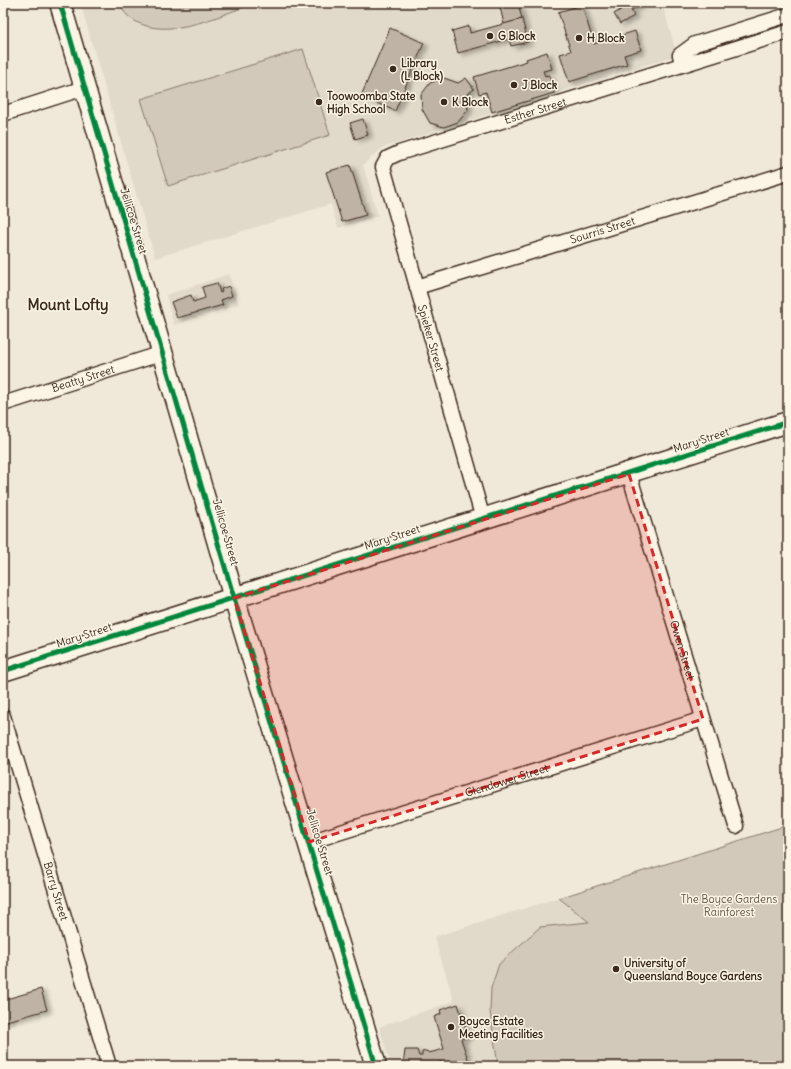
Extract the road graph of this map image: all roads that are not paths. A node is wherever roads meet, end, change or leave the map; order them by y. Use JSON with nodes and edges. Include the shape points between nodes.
{"nodes":[{"id":1,"x":60,"y":3,"type":"edge"},
{"id":2,"x":788,"y":15,"type":"edge"},
{"id":3,"x":788,"y":32,"type":"edge"},
{"id":4,"x":682,"y":64,"type":"junction"},
{"id":5,"x":84,"y":88,"type":"junction"},
{"id":6,"x":3,"y":114,"type":"edge"},
{"id":7,"x":388,"y":158,"type":"joint"},
{"id":8,"x":788,"y":173,"type":"edge"},
{"id":9,"x":417,"y":287,"type":"junction"},
{"id":10,"x":163,"y":353,"type":"junction"},
{"id":11,"x":3,"y":404,"type":"edge"},
{"id":12,"x":788,"y":423,"type":"edge"},
{"id":13,"x":629,"y":474,"type":"junction"},
{"id":14,"x":484,"y":519,"type":"junction"},
{"id":15,"x":234,"y":598,"type":"junction"},
{"id":16,"x":3,"y":671,"type":"edge"},
{"id":17,"x":3,"y":716,"type":"edge"},
{"id":18,"x":703,"y":719,"type":"junction"},
{"id":19,"x":736,"y":826,"type":"dead end"},
{"id":20,"x":309,"y":842,"type":"junction"},
{"id":21,"x":109,"y":1066,"type":"edge"},
{"id":22,"x":376,"y":1066,"type":"edge"}],
"edges":[{"from":1,"to":5,"type":"street","name":"Jellicoe Street"},
{"from":2,"to":4,"type":"street","via":[[695,44],[680,55]]},
{"from":3,"to":4,"type":"street","name":"Esther Street"},
{"from":4,"to":7,"type":"street","name":"Esther Street"},
{"from":5,"to":6,"type":"street"},
{"from":5,"to":10,"type":"street","name":"Jellicoe Street"},
{"from":7,"to":9,"type":"street","name":"Spieker Street","via":[[383,167]]},
{"from":8,"to":9,"type":"street","name":"Sourris Street"},
{"from":9,"to":14,"type":"street","name":"Spieker Street"},
{"from":10,"to":11,"type":"street","name":"Beatty Street"},
{"from":10,"to":15,"type":"street","name":"Jellicoe Street"},
{"from":12,"to":13,"type":"street","name":"Mary Street"},
{"from":13,"to":14,"type":"street","name":"Mary Street"},
{"from":13,"to":18,"type":"street","name":"Owen Street"},
{"from":14,"to":15,"type":"street","name":"Mary Street"},
{"from":15,"to":16,"type":"street","name":"Mary Street"},
{"from":15,"to":20,"type":"street","name":"Jellicoe Street"},
{"from":17,"to":21,"type":"street","name":"Barry Street"},
{"from":18,"to":19,"type":"street","name":"Owen Street"},
{"from":18,"to":20,"type":"street","name":"Glendower Street"},
{"from":20,"to":22,"type":"street","name":"Jellicoe Street"}]}
